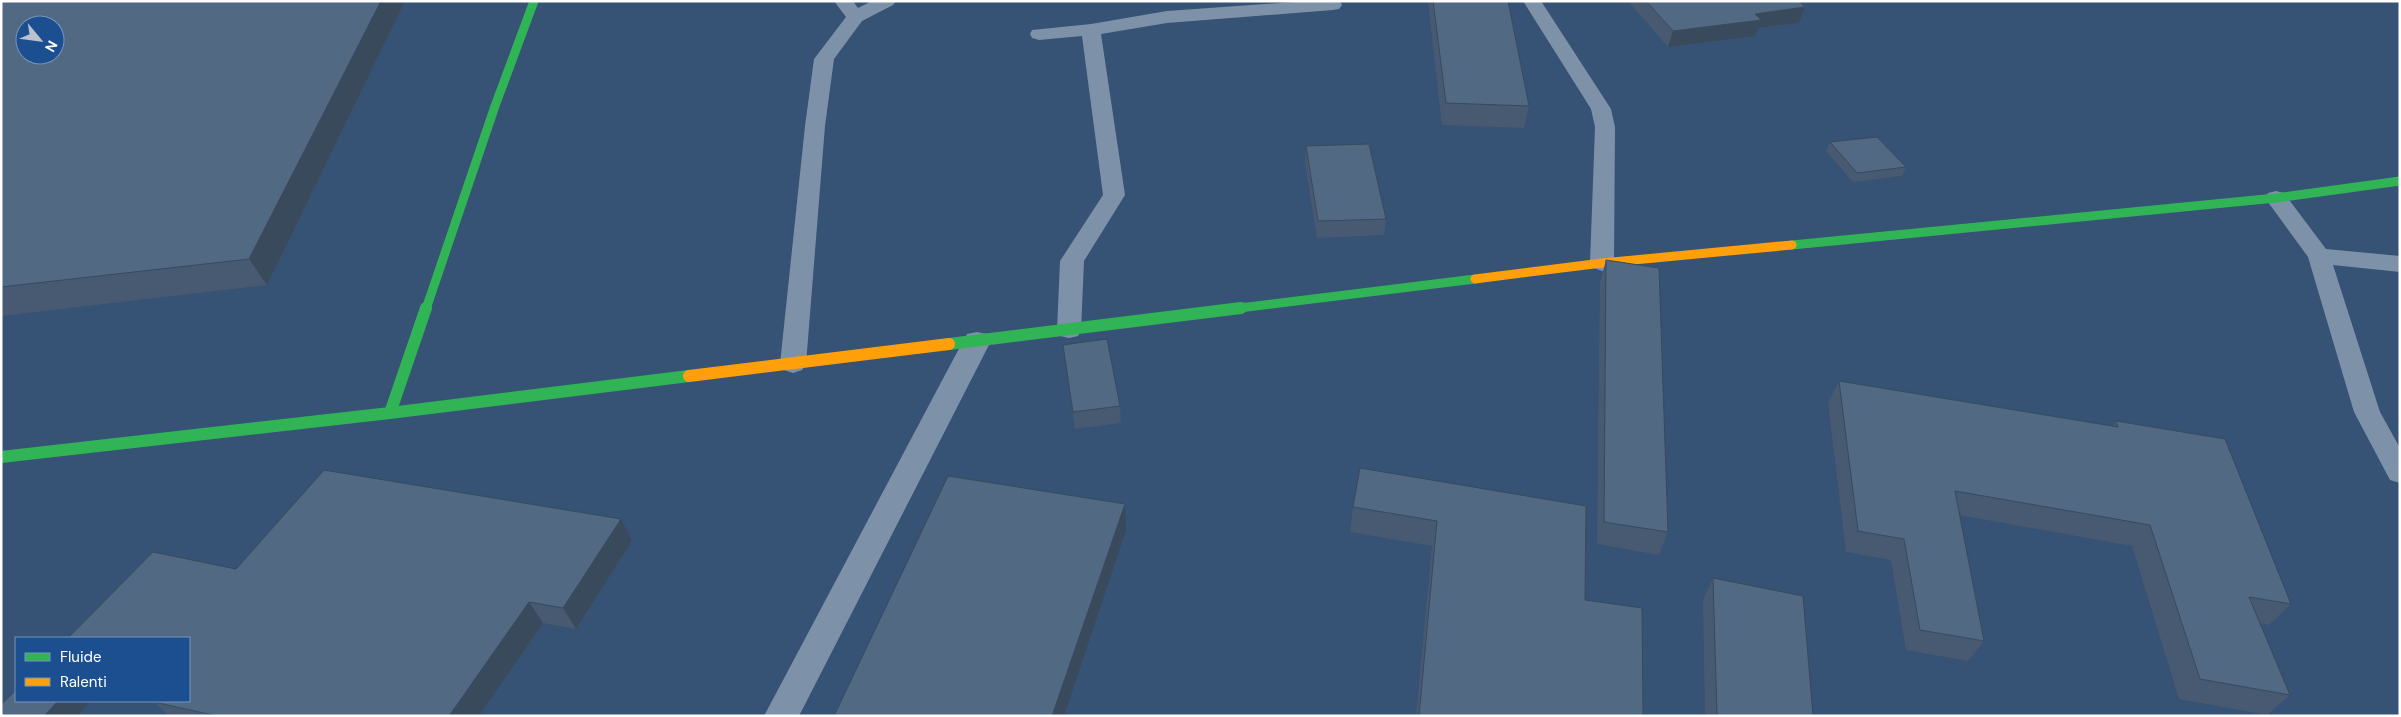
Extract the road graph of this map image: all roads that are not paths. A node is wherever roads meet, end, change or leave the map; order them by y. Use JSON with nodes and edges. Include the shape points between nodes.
{"nodes":[{"id":1,"x":534,"y":1,"type":"edge"},
{"id":2,"x":886,"y":1,"type":"edge"},
{"id":3,"x":1532,"y":1,"type":"edge"},
{"id":4,"x":1333,"y":5,"type":"dead end"},
{"id":5,"x":849,"y":9,"type":"edge"},
{"id":6,"x":1091,"y":30,"type":"junction"},
{"id":7,"x":1039,"y":34,"type":"dead end"},
{"id":8,"x":2400,"y":181,"type":"edge"},
{"id":9,"x":2276,"y":198,"type":"junction"},
{"id":10,"x":2319,"y":256,"type":"junction"},
{"id":11,"x":1602,"y":263,"type":"junction"},
{"id":12,"x":2400,"y":264,"type":"edge"},
{"id":13,"x":1069,"y":330,"type":"junction"},
{"id":14,"x":977,"y":341,"type":"junction"},
{"id":15,"x":793,"y":364,"type":"junction"},
{"id":16,"x":390,"y":413,"type":"junction"},
{"id":17,"x":1,"y":457,"type":"edge"},
{"id":18,"x":2400,"y":473,"type":"edge"},
{"id":19,"x":781,"y":716,"type":"edge"}],
"edges":[{"from":1,"to":16,"type":"street"},
{"from":2,"to":5,"type":"lane"},
{"from":3,"to":11,"type":"lane","via":[[1601,109],[1605,126]]},
{"from":4,"to":6,"type":"lane","via":[[1167,17]]},
{"from":5,"to":15,"type":"lane","via":[[824,59]]},
{"from":6,"to":7,"type":"lane"},
{"from":6,"to":13,"type":"lane","via":[[1114,195],[1072,261]]},
{"from":8,"to":9,"type":"street"},
{"from":9,"to":10,"type":"lane"},
{"from":9,"to":11,"type":"street"},
{"from":10,"to":12,"type":"lane"},
{"from":10,"to":18,"type":"lane","via":[[2366,412]]},
{"from":11,"to":13,"type":"street"},
{"from":13,"to":14,"type":"street"},
{"from":14,"to":15,"type":"street"},
{"from":14,"to":19,"type":"street"},
{"from":15,"to":16,"type":"street"},
{"from":16,"to":17,"type":"street"}]}
